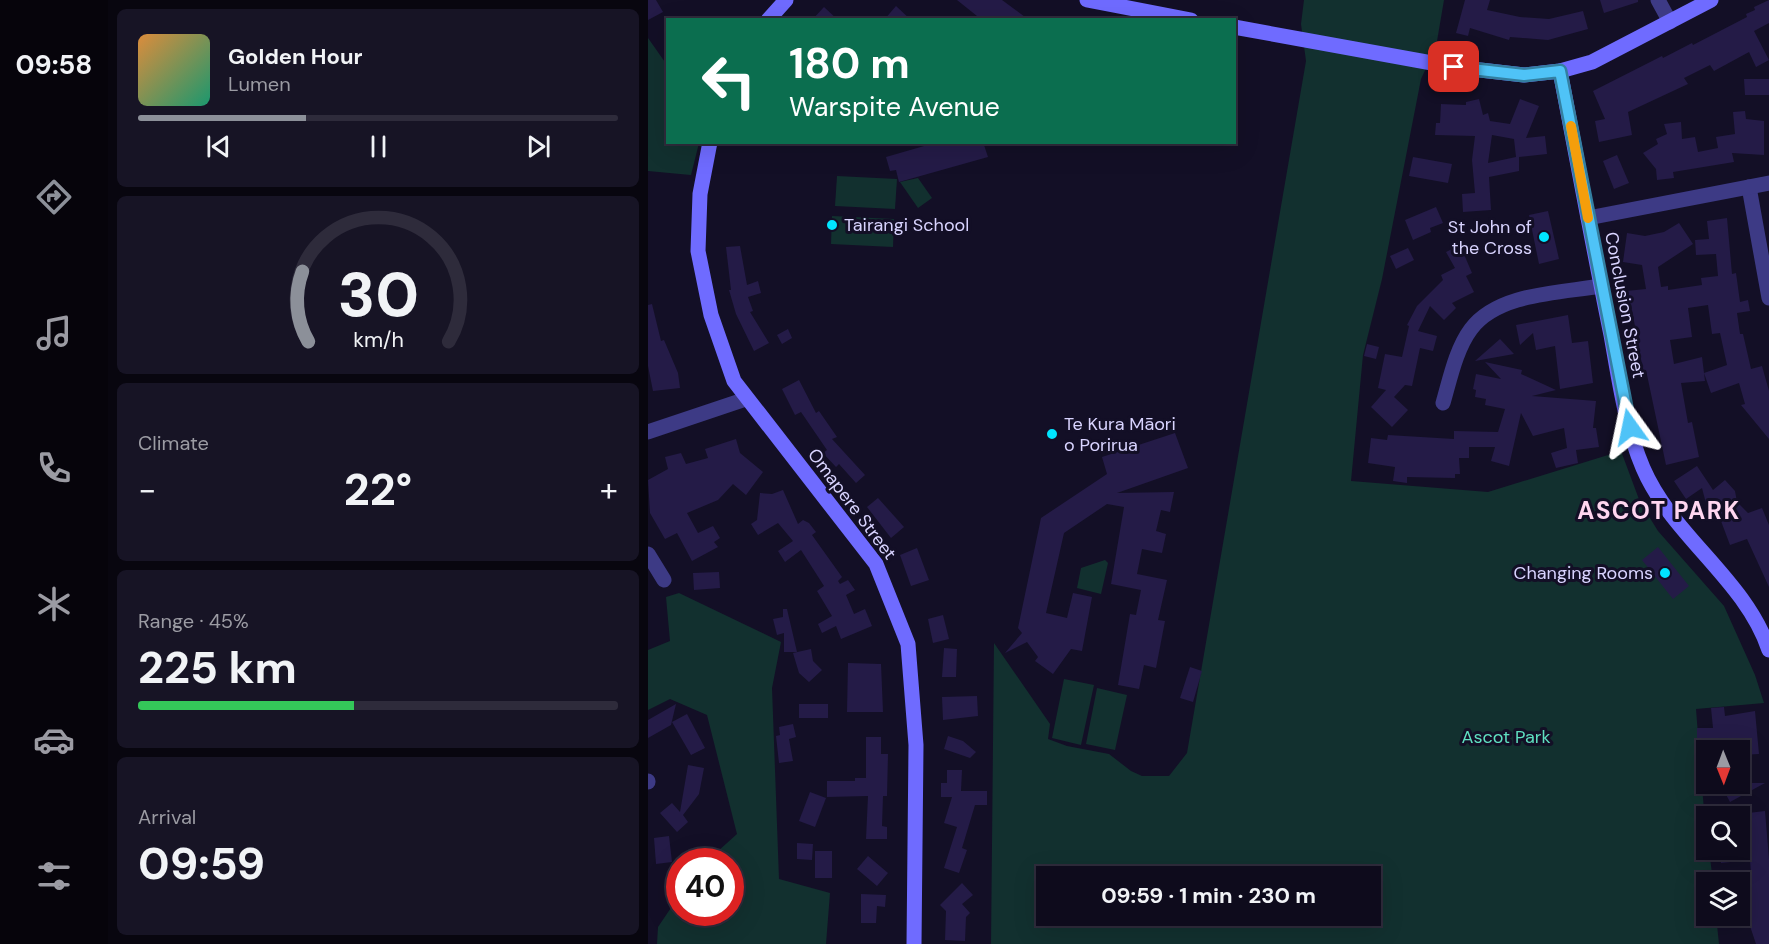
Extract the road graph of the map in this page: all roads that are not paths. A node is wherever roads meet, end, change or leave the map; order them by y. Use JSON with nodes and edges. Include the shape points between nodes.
{"nodes":[{"id":1,"x":786,"y":0,"type":"edge"},
{"id":2,"x":1087,"y":0,"type":"edge"},
{"id":3,"x":1659,"y":0,"type":"edge"},
{"id":4,"x":1711,"y":0,"type":"edge"},
{"id":5,"x":770,"y":18,"type":"edge"},
{"id":6,"x":1181,"y":18,"type":"edge"},
{"id":7,"x":1670,"y":22,"type":"junction"},
{"id":8,"x":1236,"y":27,"type":"edge"},
{"id":9,"x":1560,"y":71,"type":"junction"},
{"id":10,"x":710,"y":144,"type":"edge"},
{"id":11,"x":1769,"y":183,"type":"edge"},
{"id":12,"x":1749,"y":187,"type":"junction"},
{"id":13,"x":1588,"y":218,"type":"junction"},
{"id":14,"x":1600,"y":286,"type":"junction"},
{"id":15,"x":1769,"y":298,"type":"edge"},
{"id":16,"x":746,"y":399,"type":"junction"},
{"id":17,"x":1443,"y":403,"type":"dead end"},
{"id":18,"x":650,"y":427,"type":"edge"},
{"id":19,"x":648,"y":554,"type":"edge"},
{"id":20,"x":664,"y":580,"type":"dead end"},
{"id":21,"x":1769,"y":650,"type":"edge"},
{"id":22,"x":914,"y":944,"type":"edge"}],
"edges":[{"from":1,"to":5,"type":"main road"},
{"from":2,"to":6,"type":"main road"},
{"from":3,"to":7,"type":"street"},
{"from":4,"to":7,"type":"main road"},
{"from":7,"to":9,"type":"main road","via":[[1602,57]]},
{"from":8,"to":9,"type":"main road","via":[[1490,72],[1524,75]]},
{"from":9,"to":13,"type":"main road","name":"Conclusion Street"},
{"from":10,"to":16,"type":"main road","name":"Omapere Street","via":[[700,194],[698,251],[711,315],[734,381]]},
{"from":11,"to":12,"type":"street"},
{"from":12,"to":13,"type":"street"},
{"from":12,"to":15,"type":"street"},
{"from":13,"to":14,"type":"main road","name":"Conclusion Street"},
{"from":14,"to":17,"type":"street","via":[[1523,299],[1494,310],[1471,329],[1454,365]]},
{"from":14,"to":21,"type":"main road","name":"Conclusion Street","via":[[1630,427],[1643,467],[1665,505],[1762,630]]},
{"from":16,"to":18,"type":"street"},
{"from":16,"to":22,"type":"main road","name":"Omapere Street","via":[[876,564],[908,644],[916,745]]},
{"from":19,"to":20,"type":"street"}]}
